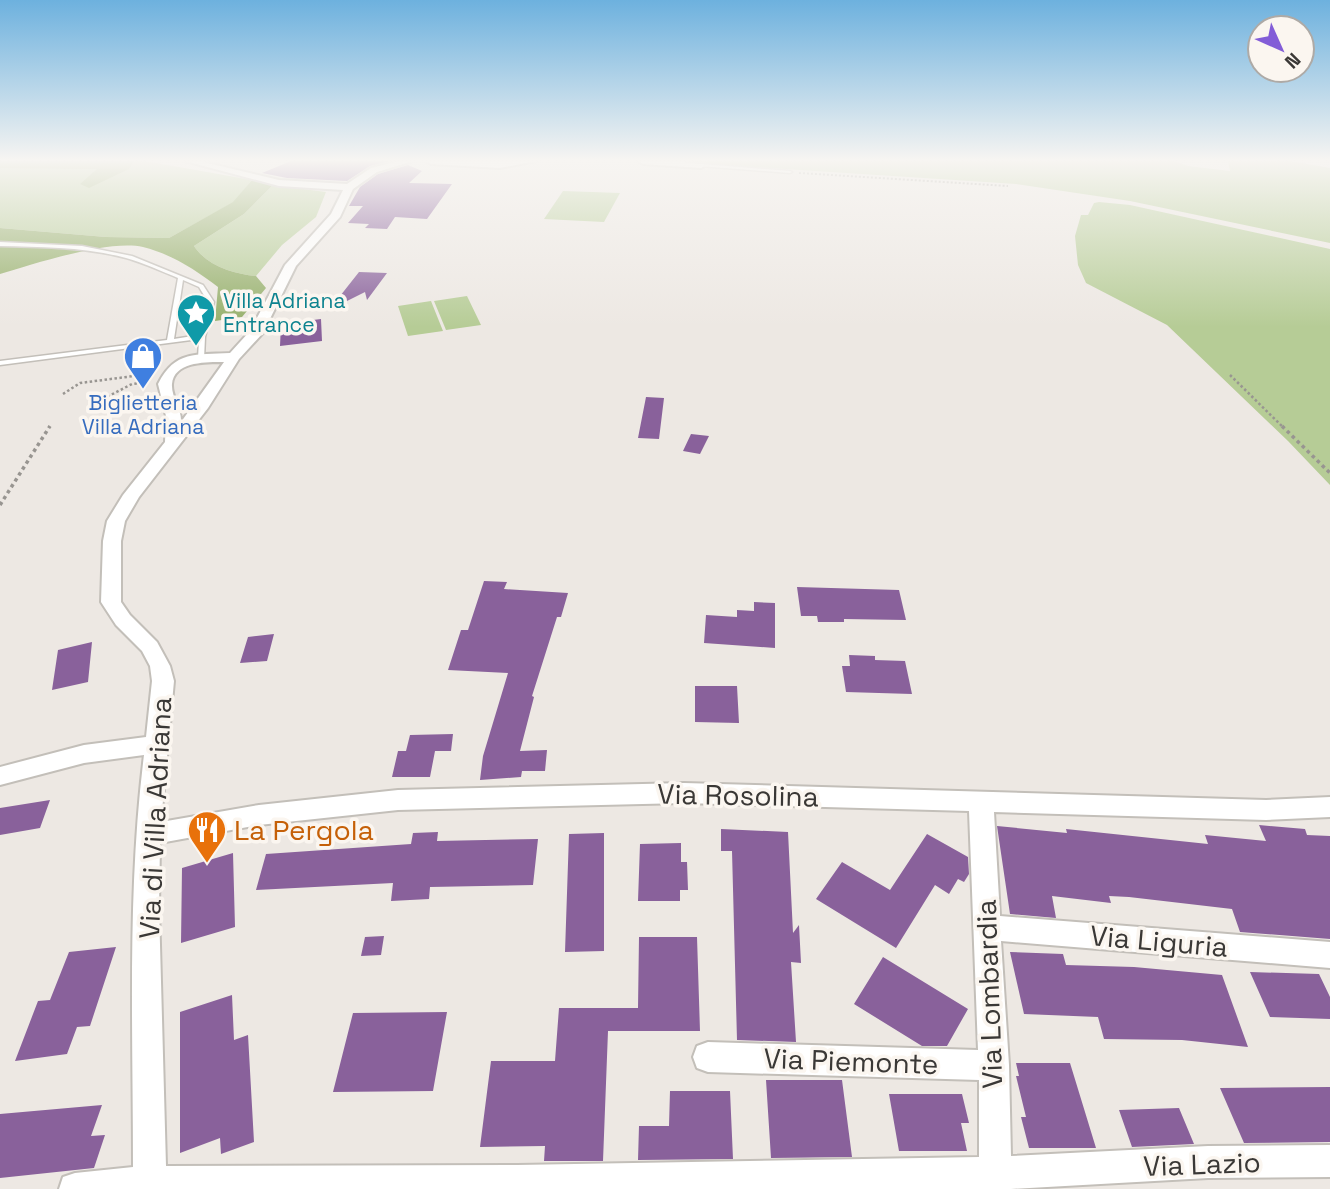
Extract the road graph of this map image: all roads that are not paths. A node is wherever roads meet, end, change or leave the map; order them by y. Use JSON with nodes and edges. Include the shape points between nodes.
{"nodes":[{"id":1,"x":335,"y":216,"type":"edge"},
{"id":2,"x":0,"y":244,"type":"edge"},
{"id":3,"x":181,"y":277,"type":"junction"},
{"id":4,"x":202,"y":337,"type":"junction"},
{"id":5,"x":170,"y":340,"type":"junction"},
{"id":6,"x":234,"y":357,"type":"junction"},
{"id":7,"x":201,"y":359,"type":"junction"},
{"id":8,"x":0,"y":363,"type":"edge"},
{"id":9,"x":209,"y":396,"type":"junction"},
{"id":10,"x":170,"y":403,"type":"junction"},
{"id":11,"x":172,"y":441,"type":"junction"},
{"id":12,"x":156,"y":744,"type":"junction"},
{"id":13,"x":0,"y":776,"type":"edge"},
{"id":14,"x":981,"y":800,"type":"junction"},
{"id":15,"x":1330,"y":807,"type":"edge"},
{"id":16,"x":148,"y":835,"type":"junction"},
{"id":17,"x":987,"y":927,"type":"junction"},
{"id":18,"x":1330,"y":955,"type":"edge"},
{"id":19,"x":708,"y":1057,"type":"dead end"},
{"id":20,"x":994,"y":1065,"type":"junction"},
{"id":21,"x":1330,"y":1161,"type":"edge"},
{"id":22,"x":995,"y":1181,"type":"edge"},
{"id":23,"x":150,"y":1186,"type":"edge"},
{"id":24,"x":75,"y":1189,"type":"edge"}],
"edges":[{"from":1,"to":6,"type":"street","name":"Via di Villa Adriana","via":[[291,265],[256,333]]},
{"from":2,"to":3,"type":"lane","via":[[69,246],[131,257]]},
{"from":3,"to":4,"type":"lane","via":[[201,286],[211,302]]},
{"from":3,"to":5,"type":"lane"},
{"from":4,"to":5,"type":"lane"},
{"from":4,"to":7,"type":"lane"},
{"from":5,"to":8,"type":"lane"},
{"from":6,"to":7,"type":"street"},
{"from":6,"to":9,"type":"street","name":"Via di Villa Adriana"},
{"from":7,"to":10,"type":"street","via":[[173,368],[165,382]]},
{"from":9,"to":10,"type":"street"},
{"from":9,"to":11,"type":"street","name":"Via di Villa Adriana"},
{"from":10,"to":11,"type":"street"},
{"from":11,"to":12,"type":"street","name":"Via di Villa Adriana","via":[[116,521],[110,576],[113,606],[150,647],[162,673]]},
{"from":12,"to":13,"type":"street","via":[[76,755]]},
{"from":12,"to":16,"type":"street","name":"Via di Villa Adriana"},
{"from":14,"to":15,"type":"street","name":"Via Rosolina","via":[[1266,810]]},
{"from":14,"to":16,"type":"street","name":"Via Rosolina","via":[[684,793],[412,799],[288,811]]},
{"from":14,"to":17,"type":"street","name":"Via Lombardia"},
{"from":16,"to":23,"type":"street","name":"Via di Villa Adriana"},
{"from":17,"to":18,"type":"street","name":"Via Liguria"},
{"from":17,"to":20,"type":"street","name":"Via Lombardia"},
{"from":19,"to":20,"type":"street","name":"Via Piemonte"},
{"from":20,"to":22,"type":"street","name":"Via Lombardia"},
{"from":21,"to":22,"type":"street","name":"Via Lazio","via":[[1208,1162]]},
{"from":22,"to":23,"type":"street","name":"Via Lazio"},
{"from":23,"to":24,"type":"street"}]}
